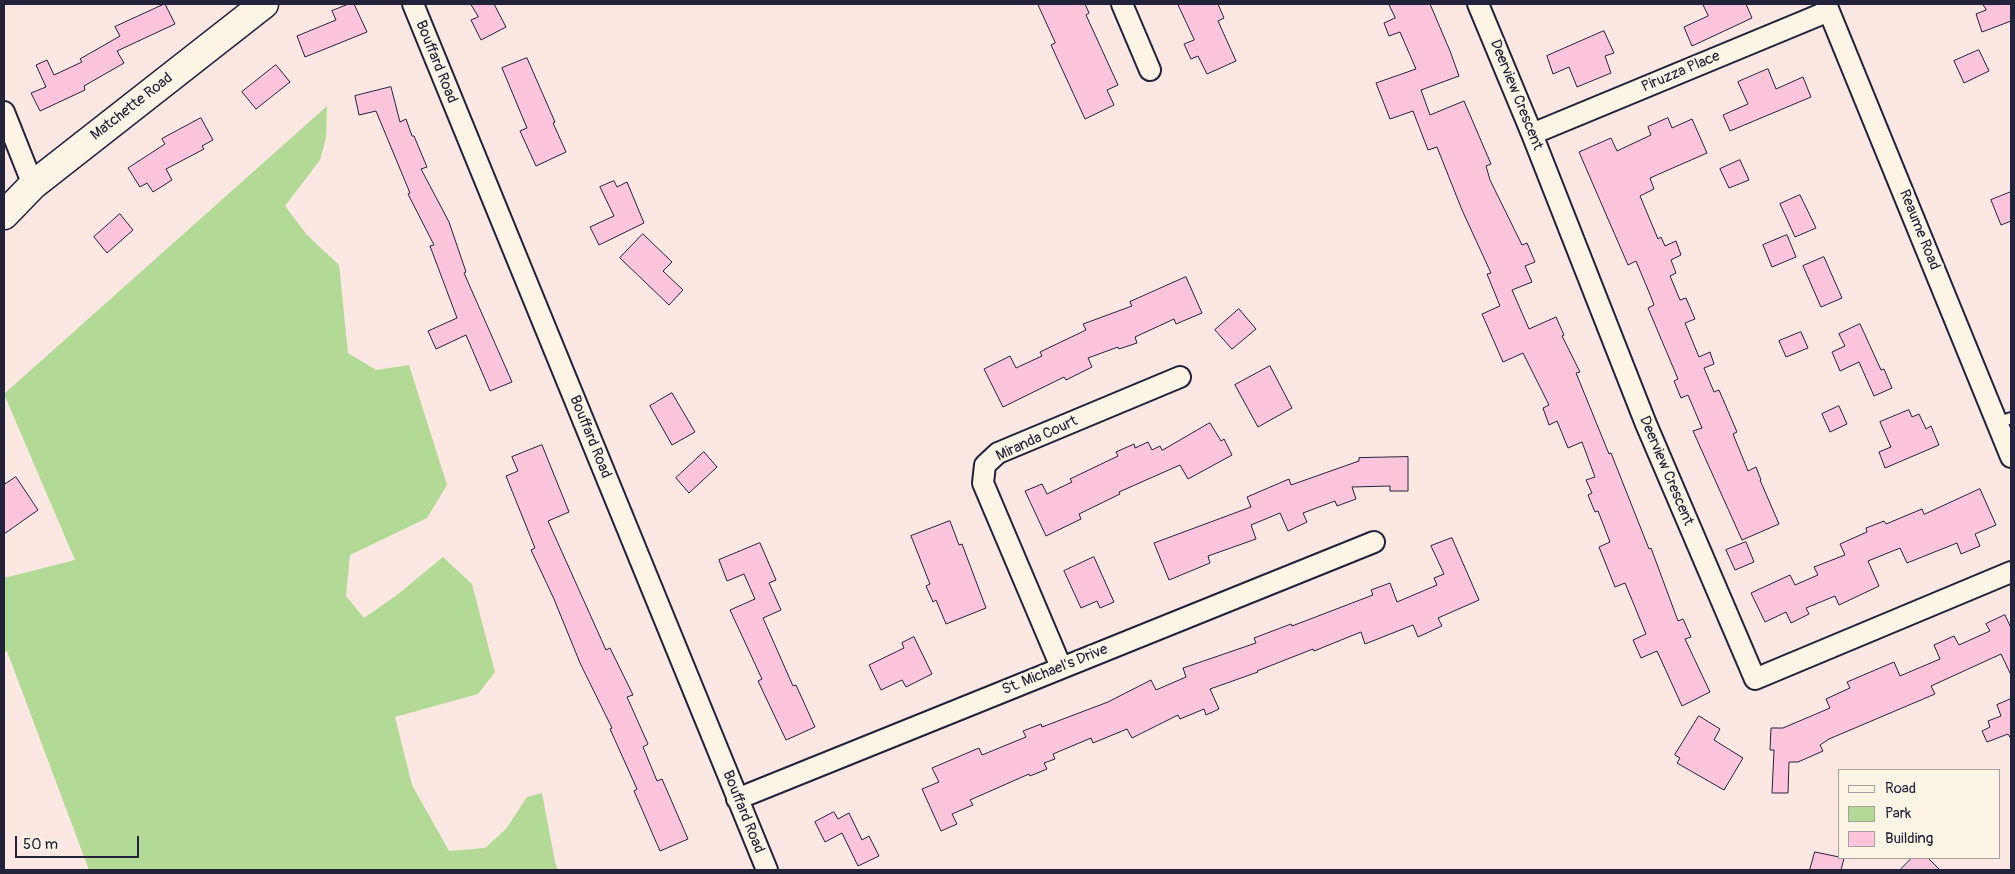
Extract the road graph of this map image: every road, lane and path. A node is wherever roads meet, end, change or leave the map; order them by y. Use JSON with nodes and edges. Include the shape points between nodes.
{"nodes":[{"id":1,"x":264,"y":4,"type":"edge"},
{"id":2,"x":413,"y":4,"type":"edge"},
{"id":3,"x":1122,"y":4,"type":"edge"},
{"id":4,"x":1478,"y":4,"type":"edge"},
{"id":5,"x":1828,"y":7,"type":"edge"},
{"id":6,"x":1150,"y":70,"type":"dead end"},
{"id":7,"x":4,"y":112,"type":"edge"},
{"id":8,"x":1532,"y":134,"type":"junction"},
{"id":9,"x":33,"y":185,"type":"junction"},
{"id":10,"x":4,"y":215,"type":"edge"},
{"id":11,"x":1180,"y":377,"type":"dead end"},
{"id":12,"x":2004,"y":421,"type":"edge"},
{"id":13,"x":2011,"y":457,"type":"edge"},
{"id":14,"x":1374,"y":542,"type":"dead end"},
{"id":15,"x":2011,"y":572,"type":"edge"},
{"id":16,"x":1061,"y":667,"type":"junction"},
{"id":17,"x":738,"y":799,"type":"junction"},
{"id":18,"x":767,"y":870,"type":"edge"}],
"edges":[{"from":1,"to":9,"type":"street","name":"Matchette Road"},
{"from":2,"to":17,"type":"street","name":"Bouffard Road"},
{"from":3,"to":6,"type":"street"},
{"from":4,"to":8,"type":"street","name":"Deerview Crescent"},
{"from":5,"to":8,"type":"street","name":"Piruzza Place"},
{"from":5,"to":12,"type":"street","name":"Reaume Road"},
{"from":7,"to":9,"type":"street"},
{"from":8,"to":15,"type":"street","name":"Deerview Crescent","via":[[1646,424],[1755,679]]},
{"from":9,"to":10,"type":"street","name":"Matchette Road"},
{"from":11,"to":16,"type":"street","name":"Miranda Court","via":[[998,453],[985,465],[983,483]]},
{"from":12,"to":13,"type":"street","name":"Reaume Road"},
{"from":14,"to":16,"type":"street","name":"St. Michael's Drive"},
{"from":16,"to":17,"type":"street","name":"St. Michael's Drive"},
{"from":17,"to":18,"type":"street","name":"Bouffard Road"}]}
